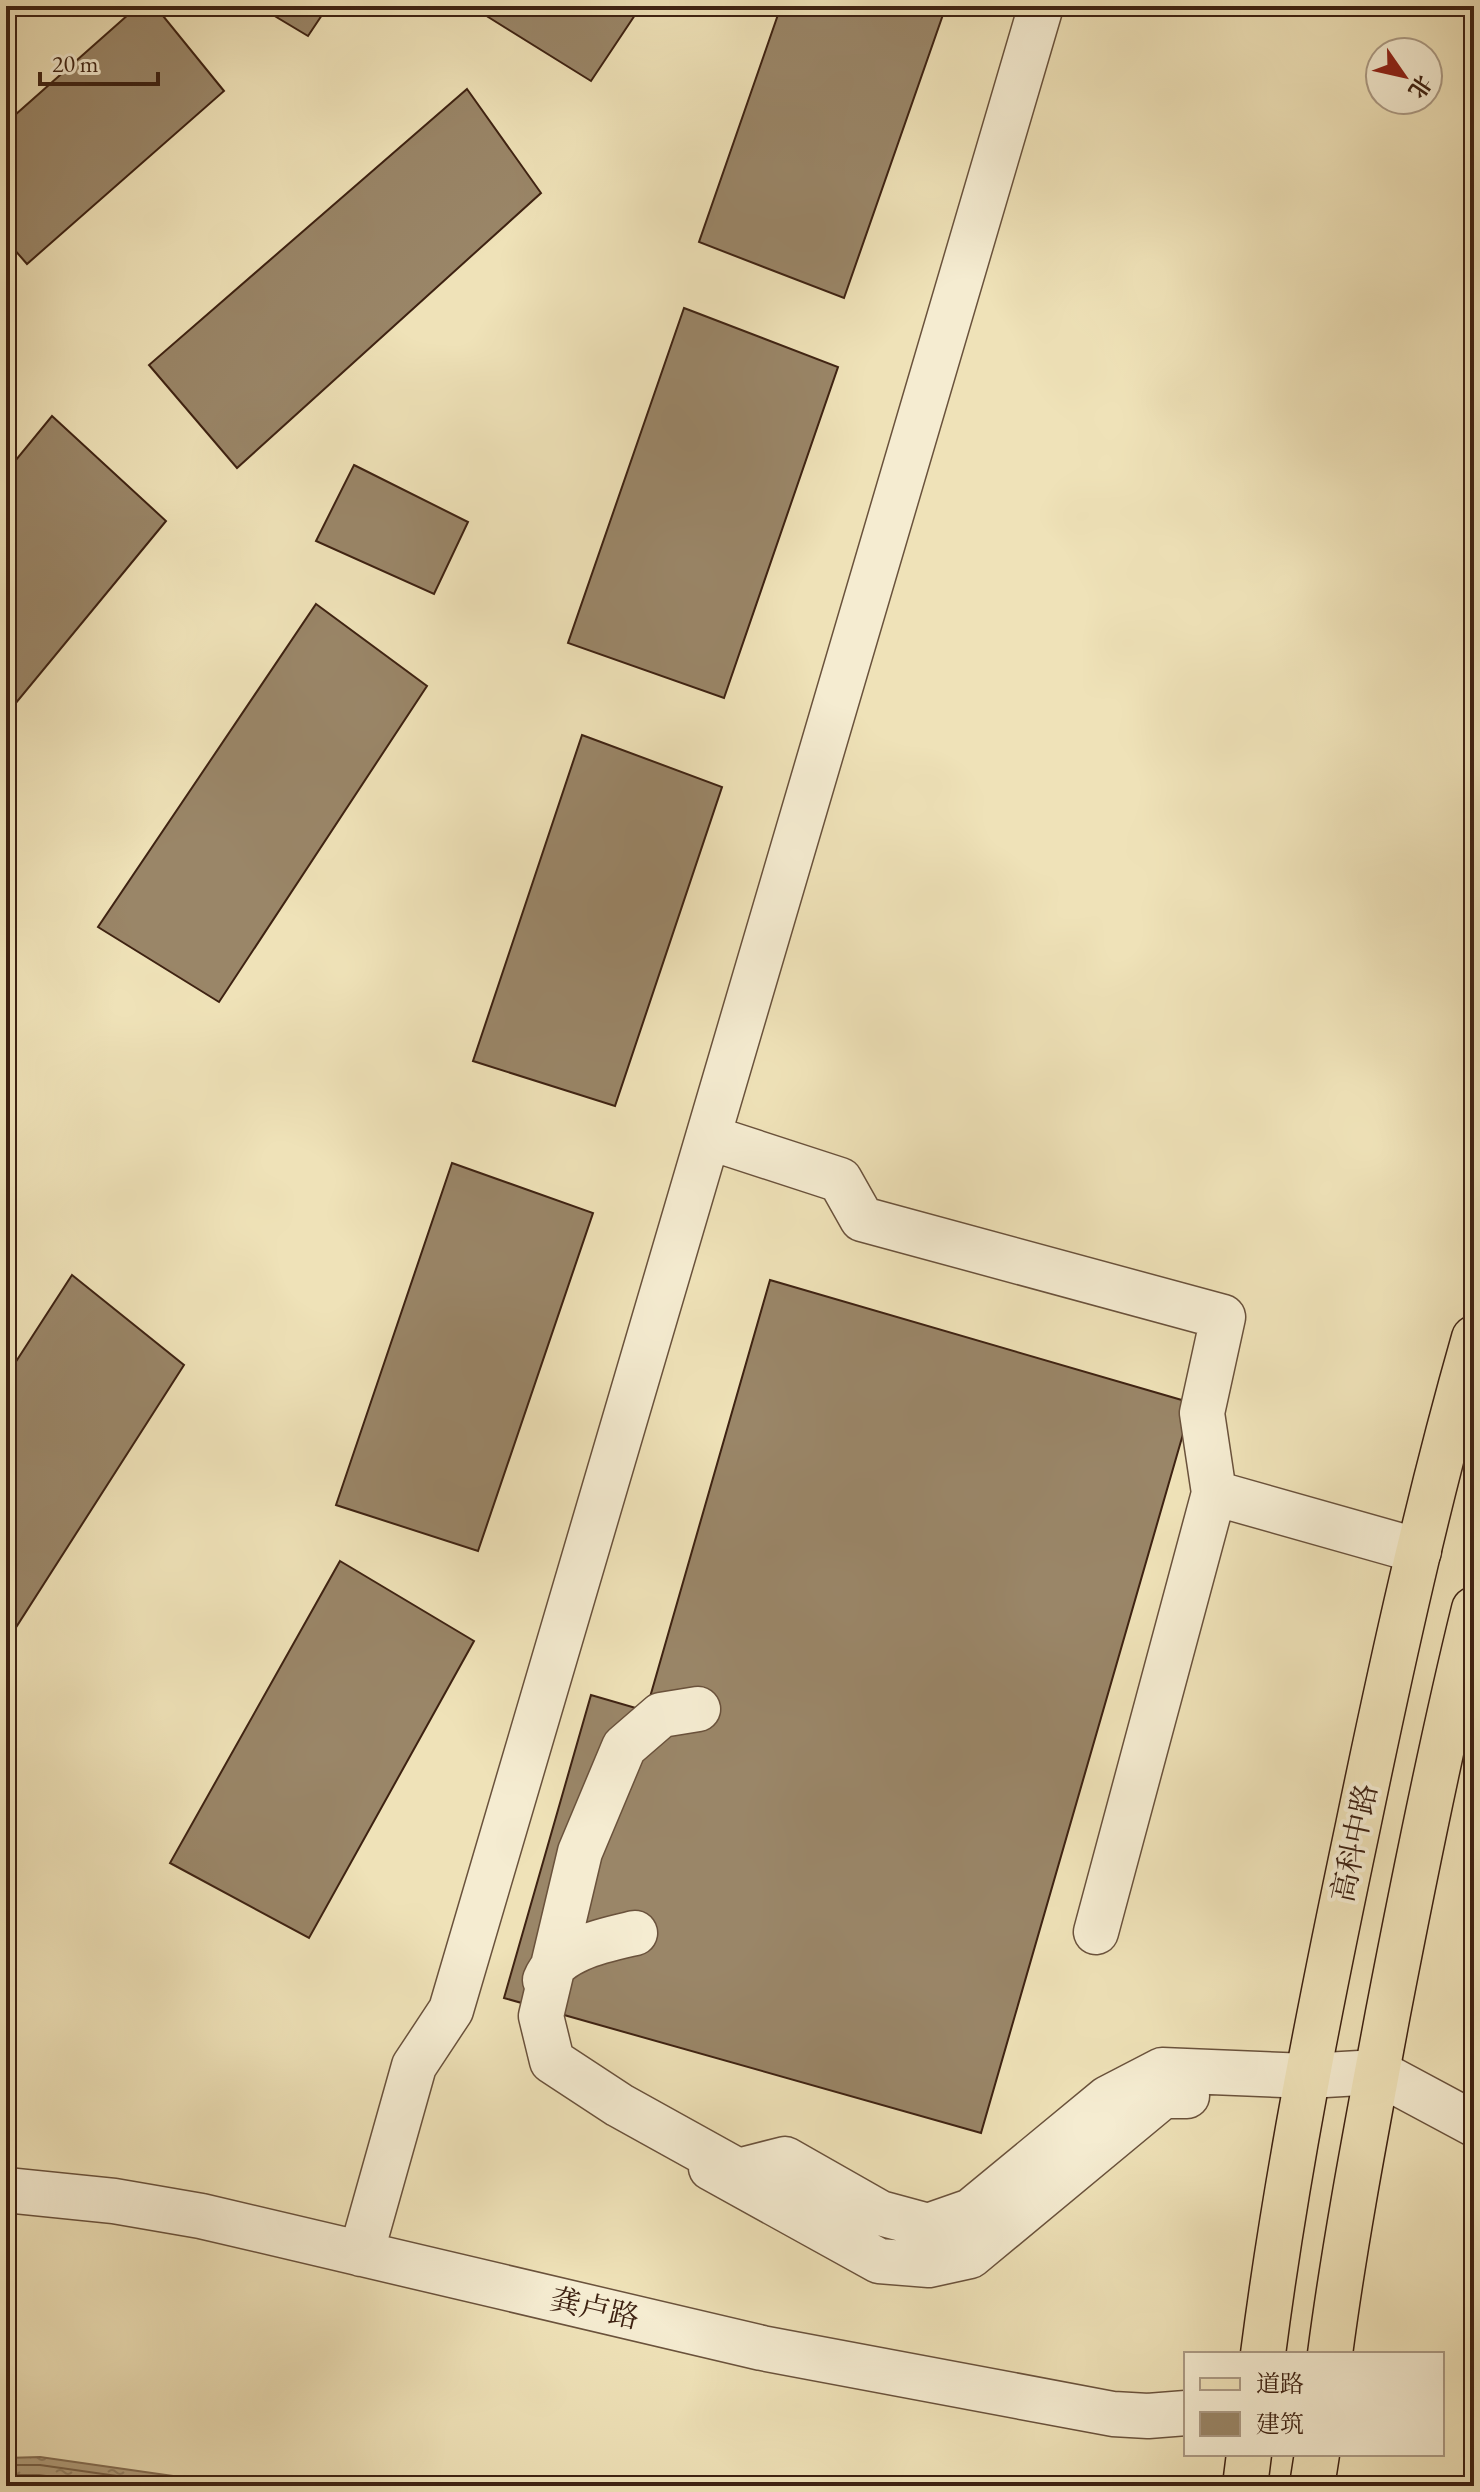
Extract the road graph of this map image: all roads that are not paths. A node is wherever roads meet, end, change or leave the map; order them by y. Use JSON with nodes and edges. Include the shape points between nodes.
{"nodes":[{"id":1,"x":1041,"y":6,"type":"edge"},
{"id":2,"x":708,"y":1137,"type":"junction"},
{"id":3,"x":1474,"y":1338,"type":"edge"},
{"id":4,"x":1214,"y":1493,"type":"junction"},
{"id":5,"x":1419,"y":1551,"type":"junction"},
{"id":6,"x":1474,"y":1609,"type":"edge"},
{"id":7,"x":698,"y":1709,"type":"dead end"},
{"id":8,"x":1096,"y":1932,"type":"dead end"},
{"id":9,"x":635,"y":1933,"type":"dead end"},
{"id":10,"x":1377,"y":2072,"type":"junction"},
{"id":11,"x":1308,"y":2076,"type":"junction"},
{"id":12,"x":1474,"y":2124,"type":"edge"},
{"id":13,"x":6,"y":2190,"type":"edge"},
{"id":14,"x":361,"y":2254,"type":"junction"},
{"id":15,"x":1263,"y":2352,"type":"edge"},
{"id":16,"x":1330,"y":2352,"type":"edge"},
{"id":17,"x":1184,"y":2413,"type":"edge"},
{"id":18,"x":1249,"y":2456,"type":"edge"},
{"id":19,"x":1317,"y":2456,"type":"edge"},
{"id":20,"x":1245,"y":2486,"type":"edge"},
{"id":21,"x":1312,"y":2486,"type":"edge"}],
"edges":[{"from":1,"to":2,"type":"street"},
{"from":2,"to":4,"type":"street","via":[[840,1180],[862,1219],[1223,1317],[1202,1413]]},
{"from":2,"to":14,"type":"street","via":[[451,2010],[414,2066]]},
{"from":3,"to":5,"type":"main road","name":"高科中路"},
{"from":4,"to":5,"type":"street"},
{"from":4,"to":8,"type":"street"},
{"from":5,"to":11,"type":"main road","name":"高科中路"},
{"from":6,"to":10,"type":"main road"},
{"from":7,"to":11,"type":"street","via":[[661,1715],[624,1747],[580,1852],[541,2016],[552,2061],[619,2105],[738,2171],[785,2159],[880,2213],[928,2226],[971,2211],[1108,2098],[1162,2070]]},
{"from":9,"to":11,"type":"street","via":[[590,1943],[549,1968],[530,2017],[544,2070],[879,2261],[929,2265],[970,2256],[1163,2096],[1273,2097]]},
{"from":10,"to":11,"type":"street"},
{"from":10,"to":12,"type":"street"},
{"from":10,"to":16,"type":"main road"},
{"from":11,"to":15,"type":"main road","name":"高科中路"},
{"from":13,"to":14,"type":"street","name":"龚卢路","via":[[201,2216]]},
{"from":14,"to":17,"type":"street","name":"龚卢路","via":[[836,2363],[1113,2414]]},
{"from":18,"to":20,"type":"main road"},
{"from":19,"to":21,"type":"main road"}]}
